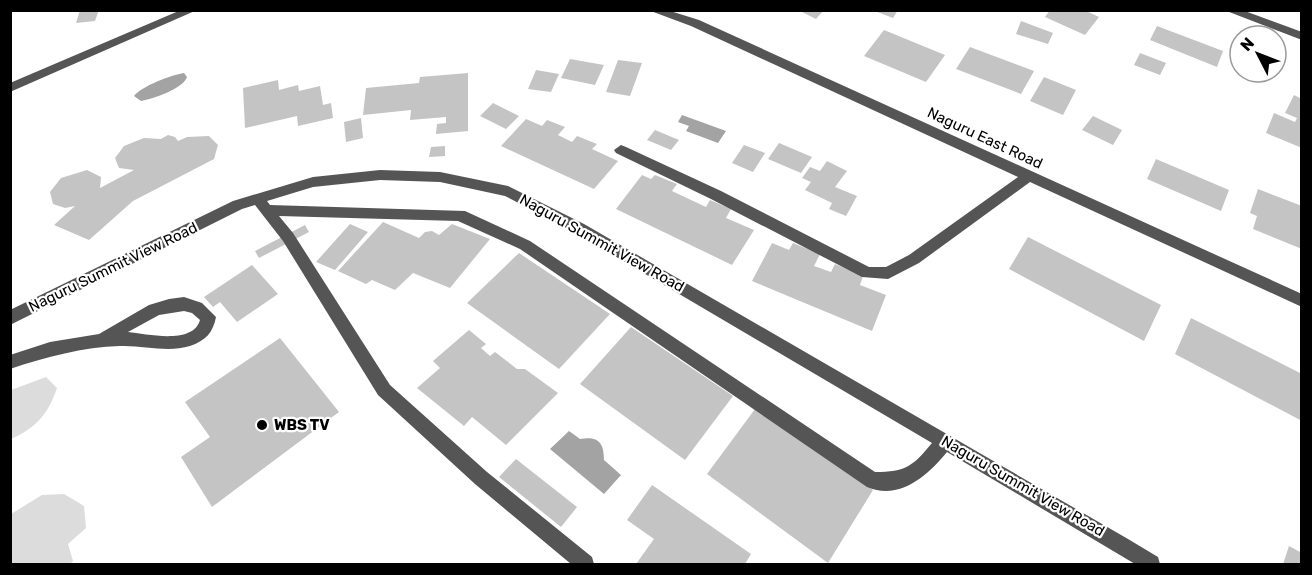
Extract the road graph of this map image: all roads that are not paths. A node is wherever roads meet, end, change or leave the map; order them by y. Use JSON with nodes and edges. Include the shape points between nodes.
{"nodes":[{"id":1,"x":192,"y":10,"type":"edge"},
{"id":2,"x":653,"y":10,"type":"edge"},
{"id":3,"x":1229,"y":10,"type":"edge"},
{"id":4,"x":1302,"y":36,"type":"edge"},
{"id":5,"x":10,"y":88,"type":"edge"},
{"id":6,"x":621,"y":150,"type":"dead end"},
{"id":7,"x":1029,"y":176,"type":"junction"},
{"id":8,"x":261,"y":204,"type":"junction"},
{"id":9,"x":1302,"y":301,"type":"edge"},
{"id":10,"x":10,"y":318,"type":"edge"},
{"id":11,"x":101,"y":341,"type":"junction"},
{"id":12,"x":10,"y":362,"type":"edge"},
{"id":13,"x":945,"y":441,"type":"junction"},
{"id":14,"x":585,"y":564,"type":"edge"},
{"id":15,"x":1151,"y":564,"type":"edge"}],
"edges":[{"from":1,"to":5,"type":"street"},
{"from":2,"to":7,"type":"street","name":"Naguru East Road","via":[[695,23]]},
{"from":3,"to":4,"type":"street"},
{"from":6,"to":7,"type":"street","via":[[875,275],[888,273],[914,259]]},
{"from":7,"to":9,"type":"street","name":"Naguru East Road"},
{"from":8,"to":10,"type":"street","name":"Naguru Summit View Road"},
{"from":8,"to":13,"type":"street","name":"Naguru Summit View Road","via":[[313,182],[380,175],[440,177],[508,191],[589,233]]},
{"from":8,"to":13,"type":"street","via":[[459,215],[525,245],[873,481],[900,481],[920,471]]},
{"from":8,"to":14,"type":"street","via":[[288,237],[384,390],[481,478]]},
{"from":11,"to":11,"type":"street","via":[[180,342],[197,336],[207,326],[208,317],[201,308],[172,304]]},
{"from":11,"to":12,"type":"street","via":[[52,347]]},
{"from":13,"to":15,"type":"street","name":"Naguru Summit View Road"}]}
